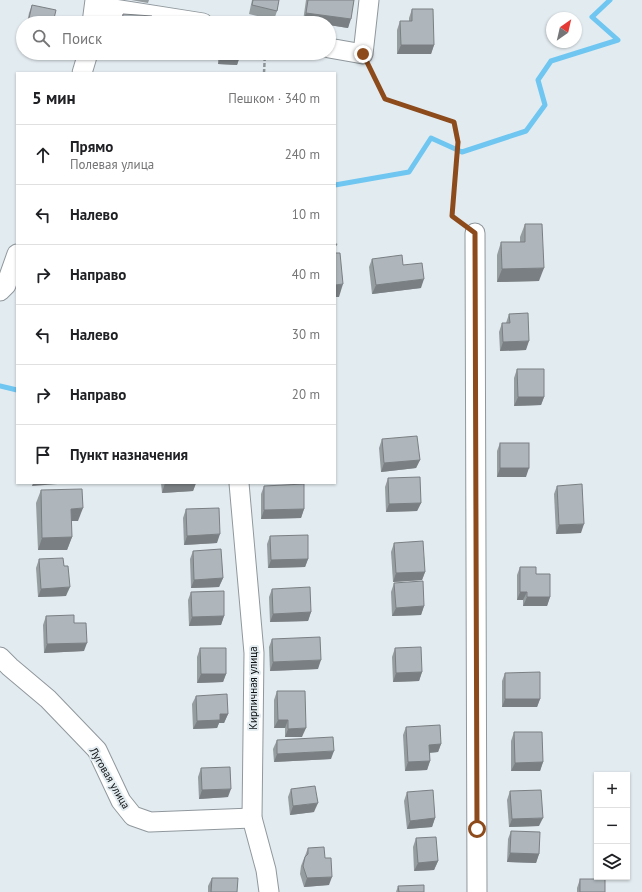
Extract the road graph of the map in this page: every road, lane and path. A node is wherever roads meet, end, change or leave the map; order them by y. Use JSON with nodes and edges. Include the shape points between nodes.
{"nodes":[{"id":1,"x":369,"y":0,"type":"edge"},
{"id":2,"x":94,"y":10,"type":"edge"},
{"id":3,"x":144,"y":16,"type":"edge"},
{"id":4,"x":336,"y":49,"type":"edge"},
{"id":5,"x":363,"y":54,"type":"junction"},
{"id":6,"x":86,"y":60,"type":"edge"},
{"id":7,"x":265,"y":60,"type":"edge"},
{"id":8,"x":82,"y":72,"type":"edge"},
{"id":9,"x":264,"y":72,"type":"edge"},
{"id":10,"x":475,"y":233,"type":"joint"},
{"id":11,"x":16,"y":256,"type":"edge"},
{"id":12,"x":3,"y":288,"type":"edge"},
{"id":13,"x":239,"y":484,"type":"edge"},
{"id":14,"x":0,"y":657,"type":"edge"},
{"id":15,"x":252,"y":818,"type":"junction"},
{"id":16,"x":270,"y":892,"type":"edge"},
{"id":17,"x":477,"y":892,"type":"edge"}],
"edges":[{"from":1,"to":5,"type":"street"},
{"from":2,"to":3,"type":"street"},
{"from":4,"to":5,"type":"street"},
{"from":5,"to":10,"type":"path","via":[[385,99],[454,122],[458,142],[452,216]]},
{"from":6,"to":8,"type":"street"},
{"from":7,"to":9,"type":"path"},
{"from":10,"to":17,"type":"street"},
{"from":11,"to":12,"type":"street"},
{"from":13,"to":15,"type":"street","name":"Кирпичная улица","via":[[254,653]]},
{"from":14,"to":15,"type":"street","name":"Луговая улица","via":[[48,699],[97,750],[121,801],[133,816],[150,822]]},
{"from":15,"to":16,"type":"street","name":"Кирпичная улица"}]}
